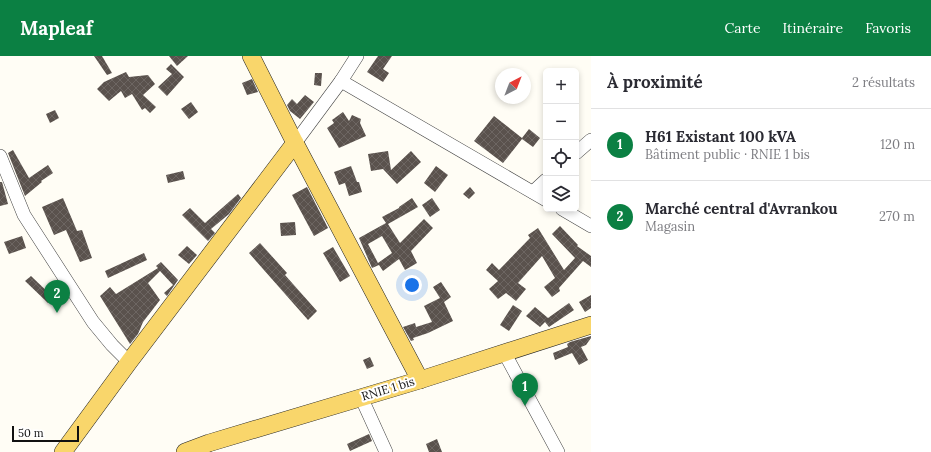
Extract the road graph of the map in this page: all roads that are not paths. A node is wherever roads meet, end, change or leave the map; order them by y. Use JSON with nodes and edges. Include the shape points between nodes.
{"nodes":[{"id":1,"x":251,"y":56,"type":"edge"},
{"id":2,"x":357,"y":56,"type":"edge"},
{"id":3,"x":341,"y":81,"type":"junction"},
{"id":4,"x":591,"y":140,"type":"edge"},
{"id":5,"x":295,"y":143,"type":"junction"},
{"id":6,"x":579,"y":150,"type":"edge"},
{"id":7,"x":0,"y":156,"type":"edge"},
{"id":8,"x":543,"y":183,"type":"edge"},
{"id":9,"x":533,"y":192,"type":"junction"},
{"id":10,"x":543,"y":198,"type":"edge"},
{"id":11,"x":567,"y":212,"type":"edge"},
{"id":12,"x":591,"y":226,"type":"edge"},
{"id":13,"x":591,"y":325,"type":"edge"},
{"id":14,"x":504,"y":352,"type":"junction"},
{"id":15,"x":128,"y":362,"type":"junction"},
{"id":16,"x":420,"y":380,"type":"junction"},
{"id":17,"x":361,"y":397,"type":"junction"},
{"id":18,"x":63,"y":452,"type":"edge"},
{"id":19,"x":185,"y":452,"type":"edge"},
{"id":20,"x":386,"y":452,"type":"edge"},
{"id":21,"x":558,"y":452,"type":"edge"}],
"edges":[{"from":1,"to":5,"type":"main road"},
{"from":2,"to":3,"type":"street"},
{"from":3,"to":5,"type":"street"},
{"from":3,"to":9,"type":"street"},
{"from":4,"to":6,"type":"street"},
{"from":5,"to":15,"type":"main road"},
{"from":5,"to":16,"type":"main road"},
{"from":7,"to":15,"type":"street","via":[[24,215],[92,322]]},
{"from":8,"to":9,"type":"street"},
{"from":9,"to":10,"type":"street"},
{"from":11,"to":12,"type":"street"},
{"from":13,"to":14,"type":"main road","name":"RNIE 1 bis"},
{"from":14,"to":16,"type":"main road","name":"RNIE 1 bis"},
{"from":14,"to":21,"type":"street"},
{"from":15,"to":18,"type":"main road"},
{"from":16,"to":17,"type":"main road","name":"RNIE 1 bis"},
{"from":17,"to":19,"type":"main road","name":"RNIE 1 bis"},
{"from":17,"to":20,"type":"street"}]}
